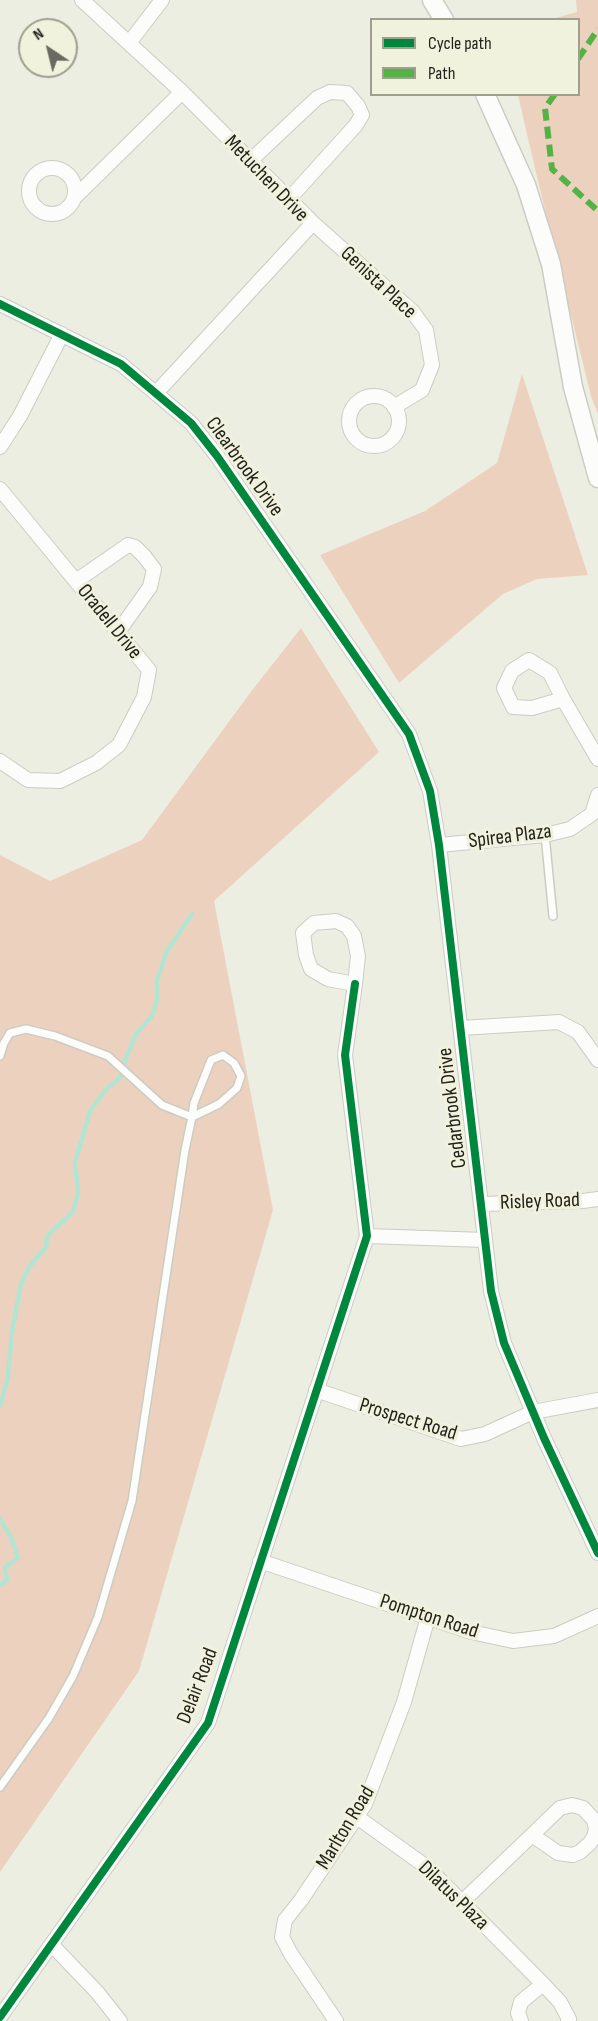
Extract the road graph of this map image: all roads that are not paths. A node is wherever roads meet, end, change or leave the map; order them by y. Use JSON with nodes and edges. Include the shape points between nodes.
{"nodes":[{"id":1,"x":82,"y":0,"type":"edge"},
{"id":2,"x":162,"y":0,"type":"edge"},
{"id":3,"x":432,"y":0,"type":"edge"},
{"id":4,"x":443,"y":18,"type":"edge"},
{"id":5,"x":129,"y":43,"type":"junction"},
{"id":6,"x":182,"y":92,"type":"junction"},
{"id":7,"x":486,"y":96,"type":"edge"},
{"id":8,"x":250,"y":160,"type":"junction"},
{"id":9,"x":74,"y":198,"type":"dead end"},
{"id":10,"x":289,"y":199,"type":"junction"},
{"id":11,"x":313,"y":223,"type":"junction"},
{"id":12,"x":0,"y":304,"type":"edge"},
{"id":13,"x":62,"y":334,"type":"junction"},
{"id":14,"x":156,"y":393,"type":"junction"},
{"id":15,"x":394,"y":406,"type":"dead end"},
{"id":16,"x":0,"y":447,"type":"edge"},
{"id":17,"x":598,"y":478,"type":"edge"},
{"id":18,"x":0,"y":489,"type":"edge"},
{"id":19,"x":76,"y":582,"type":"junction"},
{"id":20,"x":118,"y":632,"type":"junction"},
{"id":21,"x":357,"y":659,"type":"joint"},
{"id":22,"x":563,"y":699,"type":"dead end"},
{"id":23,"x":598,"y":759,"type":"edge"},
{"id":24,"x":0,"y":761,"type":"edge"},
{"id":25,"x":598,"y":795,"type":"edge"},
{"id":26,"x":545,"y":835,"type":"junction"},
{"id":27,"x":439,"y":845,"type":"junction"},
{"id":28,"x":554,"y":916,"type":"dead end"},
{"id":29,"x":354,"y":984,"type":"junction"},
{"id":30,"x":461,"y":1028,"type":"junction"},
{"id":31,"x":0,"y":1056,"type":"edge"},
{"id":32,"x":598,"y":1060,"type":"edge"},
{"id":33,"x":192,"y":1117,"type":"junction"},
{"id":34,"x":598,"y":1199,"type":"edge"},
{"id":35,"x":482,"y":1204,"type":"junction"},
{"id":36,"x":367,"y":1236,"type":"junction"},
{"id":37,"x":485,"y":1240,"type":"junction"},
{"id":38,"x":316,"y":1390,"type":"junction"},
{"id":39,"x":598,"y":1400,"type":"edge"},
{"id":40,"x":533,"y":1412,"type":"junction"},
{"id":41,"x":598,"y":1553,"type":"edge"},
{"id":42,"x":260,"y":1561,"type":"junction"},
{"id":43,"x":598,"y":1616,"type":"edge"},
{"id":44,"x":428,"y":1617,"type":"junction"},
{"id":45,"x":0,"y":1787,"type":"edge"},
{"id":46,"x":357,"y":1817,"type":"junction"},
{"id":47,"x":532,"y":1834,"type":"junction"},
{"id":48,"x":462,"y":1902,"type":"junction"},
{"id":49,"x":52,"y":1945,"type":"junction"},
{"id":50,"x":543,"y":1984,"type":"junction"},
{"id":51,"x":0,"y":2017,"type":"edge"},
{"id":52,"x":120,"y":2021,"type":"edge"},
{"id":53,"x":336,"y":2021,"type":"edge"},
{"id":54,"x":521,"y":2021,"type":"edge"},
{"id":55,"x":568,"y":2021,"type":"edge"}],
"edges":[{"from":1,"to":5,"type":"street","name":"Metuchen Drive"},
{"from":2,"to":5,"type":"street"},
{"from":3,"to":4,"type":"street"},
{"from":5,"to":6,"type":"street","name":"Metuchen Drive"},
{"from":6,"to":8,"type":"street","name":"Metuchen Drive"},
{"from":6,"to":9,"type":"street"},
{"from":7,"to":17,"type":"street","via":[[526,184],[550,264],[573,387]]},
{"from":8,"to":10,"type":"street","name":"Metuchen Drive"},
{"from":8,"to":10,"type":"street","via":[[317,98],[330,92],[346,93],[362,116]]},
{"from":10,"to":11,"type":"street","name":"Metuchen Drive"},
{"from":11,"to":14,"type":"street","name":"Metuchen Drive"},
{"from":11,"to":15,"type":"street","name":"Genista Place","via":[[412,311],[426,330],[432,365],[422,390]]},
{"from":12,"to":13,"type":"street","name":"Clearbrook Drive"},
{"from":13,"to":14,"type":"street","name":"Clearbrook Drive","via":[[121,364]]},
{"from":13,"to":16,"type":"street"},
{"from":14,"to":21,"type":"street","name":"Clearbrook Drive","via":[[191,423],[217,456]]},
{"from":18,"to":19,"type":"street","name":"Oradell Drive"},
{"from":19,"to":20,"type":"street","name":"Oradell Drive"},
{"from":19,"to":20,"type":"street","via":[[128,545],[144,556],[154,569],[150,587]]},
{"from":20,"to":24,"type":"street","name":"Oradell Drive","via":[[149,670],[144,697],[119,745],[96,763],[60,781],[28,780]]},
{"from":21,"to":27,"type":"street","name":"Cedarbrook Drive","via":[[409,734],[430,791]]},
{"from":22,"to":23,"type":"street"},
{"from":25,"to":26,"type":"street","name":"Spirea Plaza","via":[[592,814],[570,829]]},
{"from":26,"to":27,"type":"street","name":"Spirea Plaza"},
{"from":26,"to":28,"type":"lane"},
{"from":27,"to":30,"type":"street","name":"Cedarbrook Drive"},
{"from":29,"to":29,"type":"street","via":[[358,956],[354,936],[347,926],[336,921],[314,923],[303,933],[311,969],[328,980]]},
{"from":29,"to":36,"type":"street","via":[[345,1055]]},
{"from":30,"to":32,"type":"street","via":[[559,1022],[578,1032]]},
{"from":30,"to":35,"type":"street","name":"Cedarbrook Drive"},
{"from":31,"to":33,"type":"lane","via":[[10,1033],[26,1029],[55,1036],[108,1056],[162,1105]]},
{"from":33,"to":33,"type":"lane","via":[[219,1104],[237,1088],[241,1076],[234,1063],[223,1055],[211,1060]]},
{"from":33,"to":45,"type":"lane","via":[[129,1511],[98,1617],[73,1676],[49,1718]]},
{"from":34,"to":35,"type":"street","name":"Risley Road"},
{"from":35,"to":37,"type":"street","name":"Cedarbrook Drive"},
{"from":36,"to":37,"type":"street"},
{"from":36,"to":38,"type":"street","name":"Delair Road"},
{"from":37,"to":40,"type":"street","name":"Cedarbrook Drive","via":[[491,1291],[504,1343]]},
{"from":38,"to":40,"type":"street","name":"Prospect Road","via":[[461,1439],[485,1434]]},
{"from":38,"to":42,"type":"street","name":"Delair Road"},
{"from":39,"to":40,"type":"street","name":"Prospect Road"},
{"from":40,"to":41,"type":"street","name":"Cedarbrook Drive"},
{"from":42,"to":44,"type":"street","name":"Pompton Road"},
{"from":42,"to":49,"type":"street","name":"Delair Road","via":[[207,1724]]},
{"from":43,"to":44,"type":"street","name":"Pompton Road","via":[[554,1636],[513,1641]]},
{"from":44,"to":46,"type":"street","name":"Marlton Road","via":[[404,1702]]},
{"from":46,"to":48,"type":"street","name":"Dilatus Plaza","via":[[428,1868]]},
{"from":46,"to":53,"type":"street","name":"Marlton Road","via":[[285,1920],[282,1937]]},
{"from":47,"to":47,"type":"street","via":[[560,1808],[572,1805],[584,1808],[596,1828],[590,1844],[573,1855],[558,1853]]},
{"from":47,"to":48,"type":"street"},
{"from":48,"to":50,"type":"street","name":"Dilatus Plaza"},
{"from":49,"to":51,"type":"street","name":"Delair Road"},
{"from":49,"to":52,"type":"street"},
{"from":50,"to":54,"type":"street","via":[[521,2002]]},
{"from":50,"to":55,"type":"street","name":"Dilatus Plaza","via":[[560,2002]]}]}
